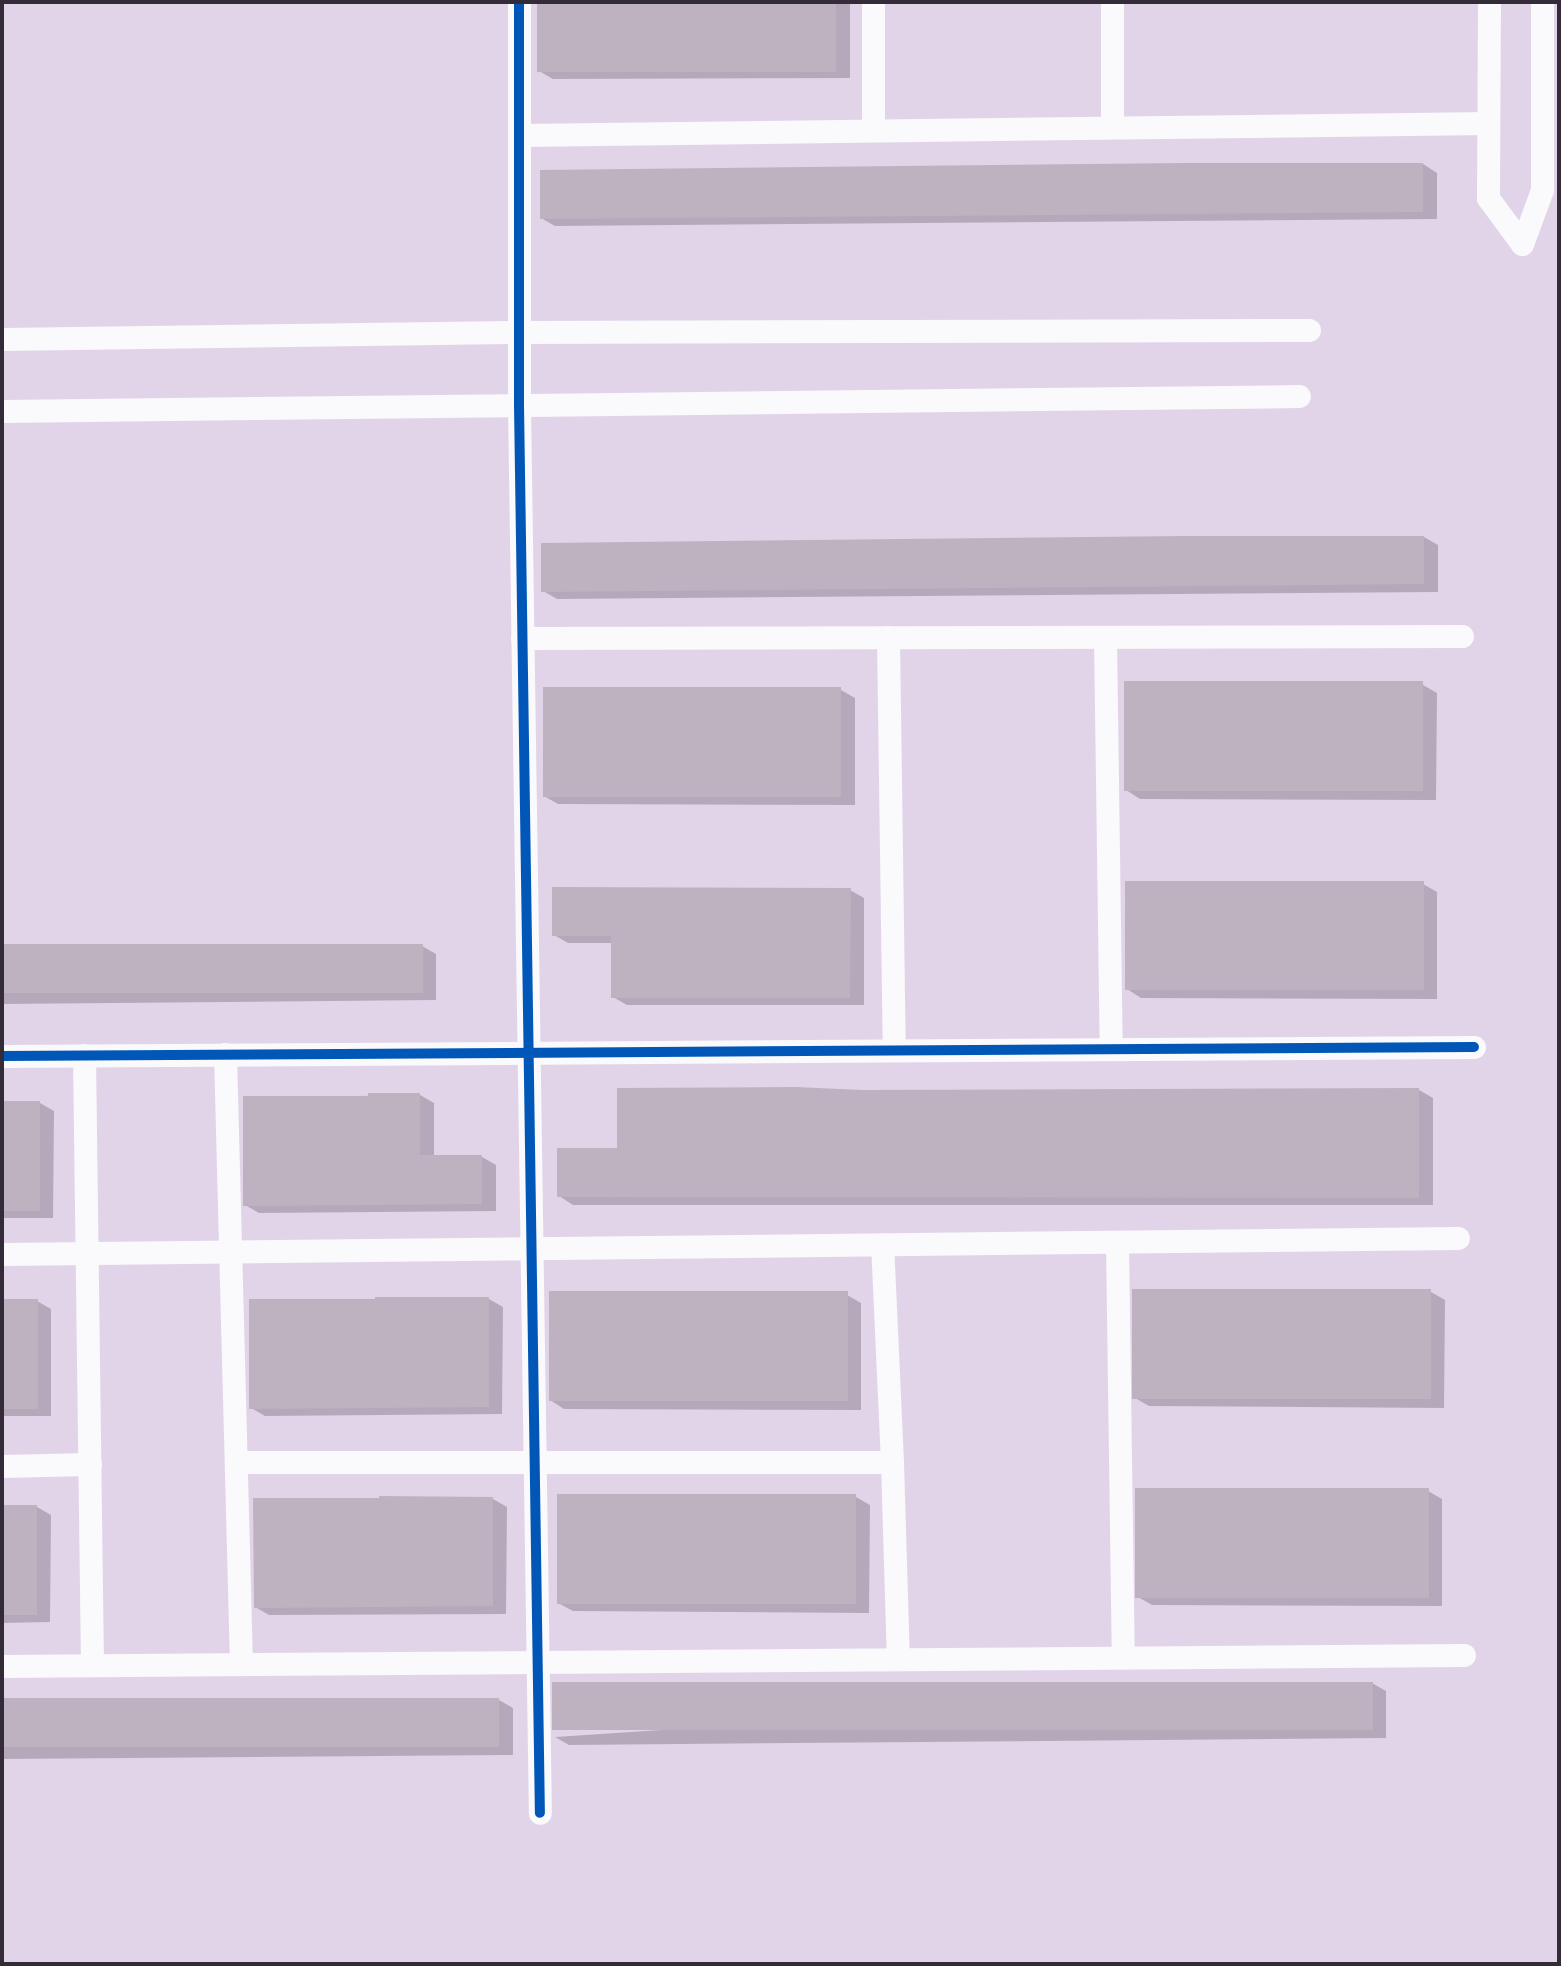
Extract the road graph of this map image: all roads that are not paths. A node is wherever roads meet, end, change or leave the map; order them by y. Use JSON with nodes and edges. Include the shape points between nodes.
{"nodes":[{"id":1,"x":519,"y":2,"type":"edge"},
{"id":2,"x":873,"y":2,"type":"edge"},
{"id":3,"x":1112,"y":2,"type":"edge"},
{"id":4,"x":1489,"y":2,"type":"edge"},
{"id":5,"x":1542,"y":2,"type":"edge"},
{"id":6,"x":1488,"y":123,"type":"junction"},
{"id":7,"x":1112,"y":127,"type":"junction"},
{"id":8,"x":873,"y":130,"type":"junction"},
{"id":9,"x":519,"y":135,"type":"junction"},
{"id":10,"x":1309,"y":330,"type":"dead end"},
{"id":11,"x":519,"y":332,"type":"junction"},
{"id":12,"x":2,"y":339,"type":"edge"},
{"id":13,"x":1299,"y":396,"type":"dead end"},
{"id":14,"x":519,"y":405,"type":"junction"},
{"id":15,"x":2,"y":411,"type":"edge"},
{"id":16,"x":1462,"y":636,"type":"dead end"},
{"id":17,"x":888,"y":637,"type":"junction"},
{"id":18,"x":1105,"y":637,"type":"junction"},
{"id":19,"x":522,"y":638,"type":"junction"},
{"id":20,"x":1474,"y":1047,"type":"dead end"},
{"id":21,"x":1111,"y":1049,"type":"junction"},
{"id":22,"x":894,"y":1050,"type":"junction"},
{"id":23,"x":528,"y":1052,"type":"junction"},
{"id":24,"x":225,"y":1054,"type":"junction"},
{"id":25,"x":84,"y":1055,"type":"junction"},
{"id":26,"x":2,"y":1056,"type":"edge"},
{"id":27,"x":1458,"y":1238,"type":"dead end"},
{"id":28,"x":1117,"y":1241,"type":"junction"},
{"id":29,"x":881,"y":1244,"type":"junction"},
{"id":30,"x":531,"y":1248,"type":"junction"},
{"id":31,"x":230,"y":1251,"type":"junction"},
{"id":32,"x":87,"y":1253,"type":"junction"},
{"id":33,"x":2,"y":1254,"type":"edge"},
{"id":34,"x":236,"y":1462,"type":"junction"},
{"id":35,"x":534,"y":1462,"type":"junction"},
{"id":36,"x":892,"y":1462,"type":"junction"},
{"id":37,"x":90,"y":1464,"type":"junction"},
{"id":38,"x":2,"y":1465,"type":"edge"},
{"id":39,"x":1464,"y":1655,"type":"dead end"},
{"id":40,"x":1123,"y":1657,"type":"junction"},
{"id":41,"x":898,"y":1659,"type":"junction"},
{"id":42,"x":537,"y":1662,"type":"junction"},
{"id":43,"x":241,"y":1664,"type":"junction"},
{"id":44,"x":2,"y":1665,"type":"edge"},
{"id":45,"x":92,"y":1665,"type":"junction"},
{"id":46,"x":540,"y":1813,"type":"dead end"}],
"edges":[{"from":1,"to":9,"type":"street"},
{"from":2,"to":8,"type":"street"},
{"from":3,"to":7,"type":"street"},
{"from":4,"to":6,"type":"street"},
{"from":5,"to":6,"type":"street","via":[[1542,190],[1522,244],[1488,198]]},
{"from":6,"to":7,"type":"street"},
{"from":7,"to":8,"type":"street"},
{"from":8,"to":9,"type":"street"},
{"from":9,"to":11,"type":"street"},
{"from":10,"to":11,"type":"street"},
{"from":11,"to":12,"type":"street"},
{"from":11,"to":14,"type":"street"},
{"from":13,"to":14,"type":"street"},
{"from":14,"to":15,"type":"street"},
{"from":14,"to":19,"type":"street"},
{"from":16,"to":18,"type":"street"},
{"from":17,"to":18,"type":"street"},
{"from":17,"to":19,"type":"street"},
{"from":17,"to":22,"type":"street"},
{"from":18,"to":21,"type":"street"},
{"from":19,"to":23,"type":"street"},
{"from":20,"to":21,"type":"street"},
{"from":21,"to":22,"type":"street"},
{"from":22,"to":23,"type":"street"},
{"from":23,"to":24,"type":"street"},
{"from":23,"to":30,"type":"street"},
{"from":24,"to":25,"type":"street"},
{"from":24,"to":31,"type":"street"},
{"from":25,"to":26,"type":"street"},
{"from":25,"to":32,"type":"street"},
{"from":27,"to":28,"type":"street"},
{"from":28,"to":29,"type":"street"},
{"from":28,"to":40,"type":"street"},
{"from":29,"to":30,"type":"street"},
{"from":29,"to":36,"type":"street"},
{"from":30,"to":31,"type":"street"},
{"from":30,"to":35,"type":"street"},
{"from":31,"to":32,"type":"street"},
{"from":31,"to":34,"type":"street"},
{"from":32,"to":33,"type":"street"},
{"from":32,"to":37,"type":"street"},
{"from":34,"to":35,"type":"street"},
{"from":34,"to":43,"type":"street"},
{"from":35,"to":36,"type":"street"},
{"from":35,"to":42,"type":"street"},
{"from":36,"to":41,"type":"street"},
{"from":37,"to":38,"type":"street"},
{"from":37,"to":45,"type":"street"},
{"from":39,"to":40,"type":"street"},
{"from":40,"to":41,"type":"street"},
{"from":41,"to":42,"type":"street"},
{"from":42,"to":43,"type":"street"},
{"from":42,"to":46,"type":"street"},
{"from":43,"to":45,"type":"street"},
{"from":44,"to":45,"type":"street"}]}
